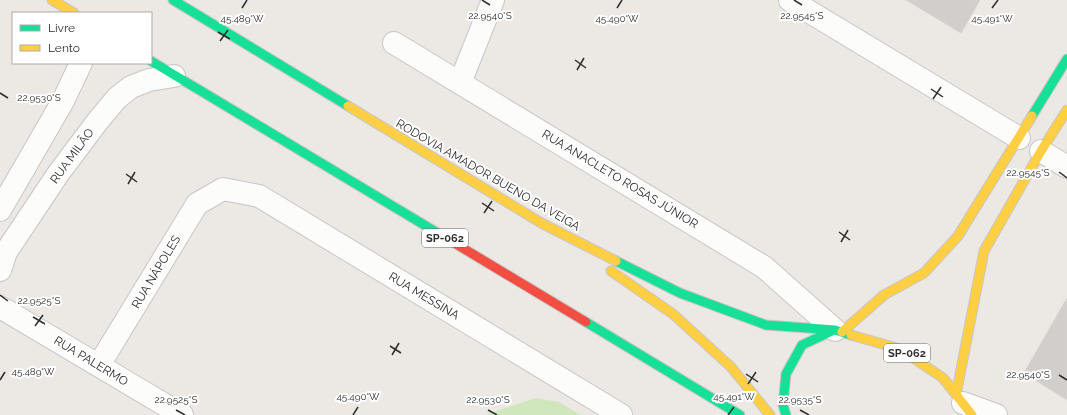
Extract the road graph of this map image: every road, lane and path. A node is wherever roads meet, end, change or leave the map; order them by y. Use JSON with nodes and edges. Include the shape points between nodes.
{"nodes":[{"id":1,"x":52,"y":0,"type":"edge"},
{"id":2,"x":172,"y":0,"type":"edge"},
{"id":3,"x":493,"y":0,"type":"edge"},
{"id":4,"x":790,"y":0,"type":"edge"},
{"id":5,"x":72,"y":12,"type":"edge"},
{"id":6,"x":394,"y":43,"type":"dead end"},
{"id":7,"x":1067,"y":59,"type":"edge"},
{"id":8,"x":152,"y":62,"type":"edge"},
{"id":9,"x":82,"y":64,"type":"edge"},
{"id":10,"x":174,"y":76,"type":"junction"},
{"id":11,"x":460,"y":83,"type":"junction"},
{"id":12,"x":1067,"y":110,"type":"edge"},
{"id":13,"x":1019,"y":138,"type":"junction"},
{"id":14,"x":1041,"y":151,"type":"junction"},
{"id":15,"x":1067,"y":167,"type":"edge"},
{"id":16,"x":223,"y":189,"type":"joint"},
{"id":17,"x":0,"y":210,"type":"edge"},
{"id":18,"x":543,"y":224,"type":"junction"},
{"id":19,"x":0,"y":270,"type":"edge"},
{"id":20,"x":0,"y":307,"type":"edge"},
{"id":21,"x":838,"y":331,"type":"junction"},
{"id":22,"x":99,"y":365,"type":"junction"},
{"id":23,"x":963,"y":407,"type":"edge"},
{"id":24,"x":182,"y":415,"type":"edge"},
{"id":25,"x":621,"y":415,"type":"edge"},
{"id":26,"x":740,"y":415,"type":"edge"},
{"id":27,"x":770,"y":415,"type":"edge"},
{"id":28,"x":786,"y":415,"type":"edge"},
{"id":29,"x":996,"y":415,"type":"edge"}],
"edges":[{"from":1,"to":5,"type":"main road"},
{"from":2,"to":18,"type":"main road","name":"RODOVIA AMADOR BUENO DA VEIGA","number":"SP-062"},
{"from":3,"to":11,"type":"street"},
{"from":4,"to":13,"type":"street"},
{"from":6,"to":11,"type":"street","name":"RUA ANACLETO ROSAS JÚNIOR"},
{"from":7,"to":13,"type":"main road"},
{"from":8,"to":10,"type":"main road","number":"SP-062"},
{"from":9,"to":17,"type":"street"},
{"from":10,"to":19,"type":"street","name":"RUA MILÃO","via":[[149,80],[131,87],[117,98],[58,174],[6,252]]},
{"from":10,"to":26,"type":"main road","number":"SP-062"},
{"from":11,"to":21,"type":"street","name":"RUA ANACLETO ROSAS JÚNIOR","via":[[764,267]]},
{"from":12,"to":14,"type":"main road"},
{"from":13,"to":21,"type":"main road","via":[[958,236],[924,273],[884,295]]},
{"from":14,"to":15,"type":"street"},
{"from":14,"to":23,"type":"main road","via":[[984,251]]},
{"from":16,"to":22,"type":"street","name":"RUA NÁPOLES","via":[[197,204]]},
{"from":16,"to":25,"type":"street","name":"RUA MESSINA","via":[[258,196]]},
{"from":18,"to":21,"type":"main road","name":"RODOVIA AMADOR BUENO DA VEIGA","number":"SP-062","via":[[680,293],[766,326]]},
{"from":18,"to":27,"type":"main road","number":"SP-062","via":[[673,314],[731,367]]},
{"from":20,"to":22,"type":"street","name":"RUA PALERMO"},
{"from":21,"to":23,"type":"main road","name":"RODOVIA AMADOR BUENO DA VEIGA","number":"SP-062","via":[[900,349],[943,378]]},
{"from":21,"to":28,"type":"main road","via":[[802,345],[786,374],[783,405]]},
{"from":22,"to":24,"type":"street","name":"RUA PALERMO"},
{"from":23,"to":29,"type":"street"}]}
